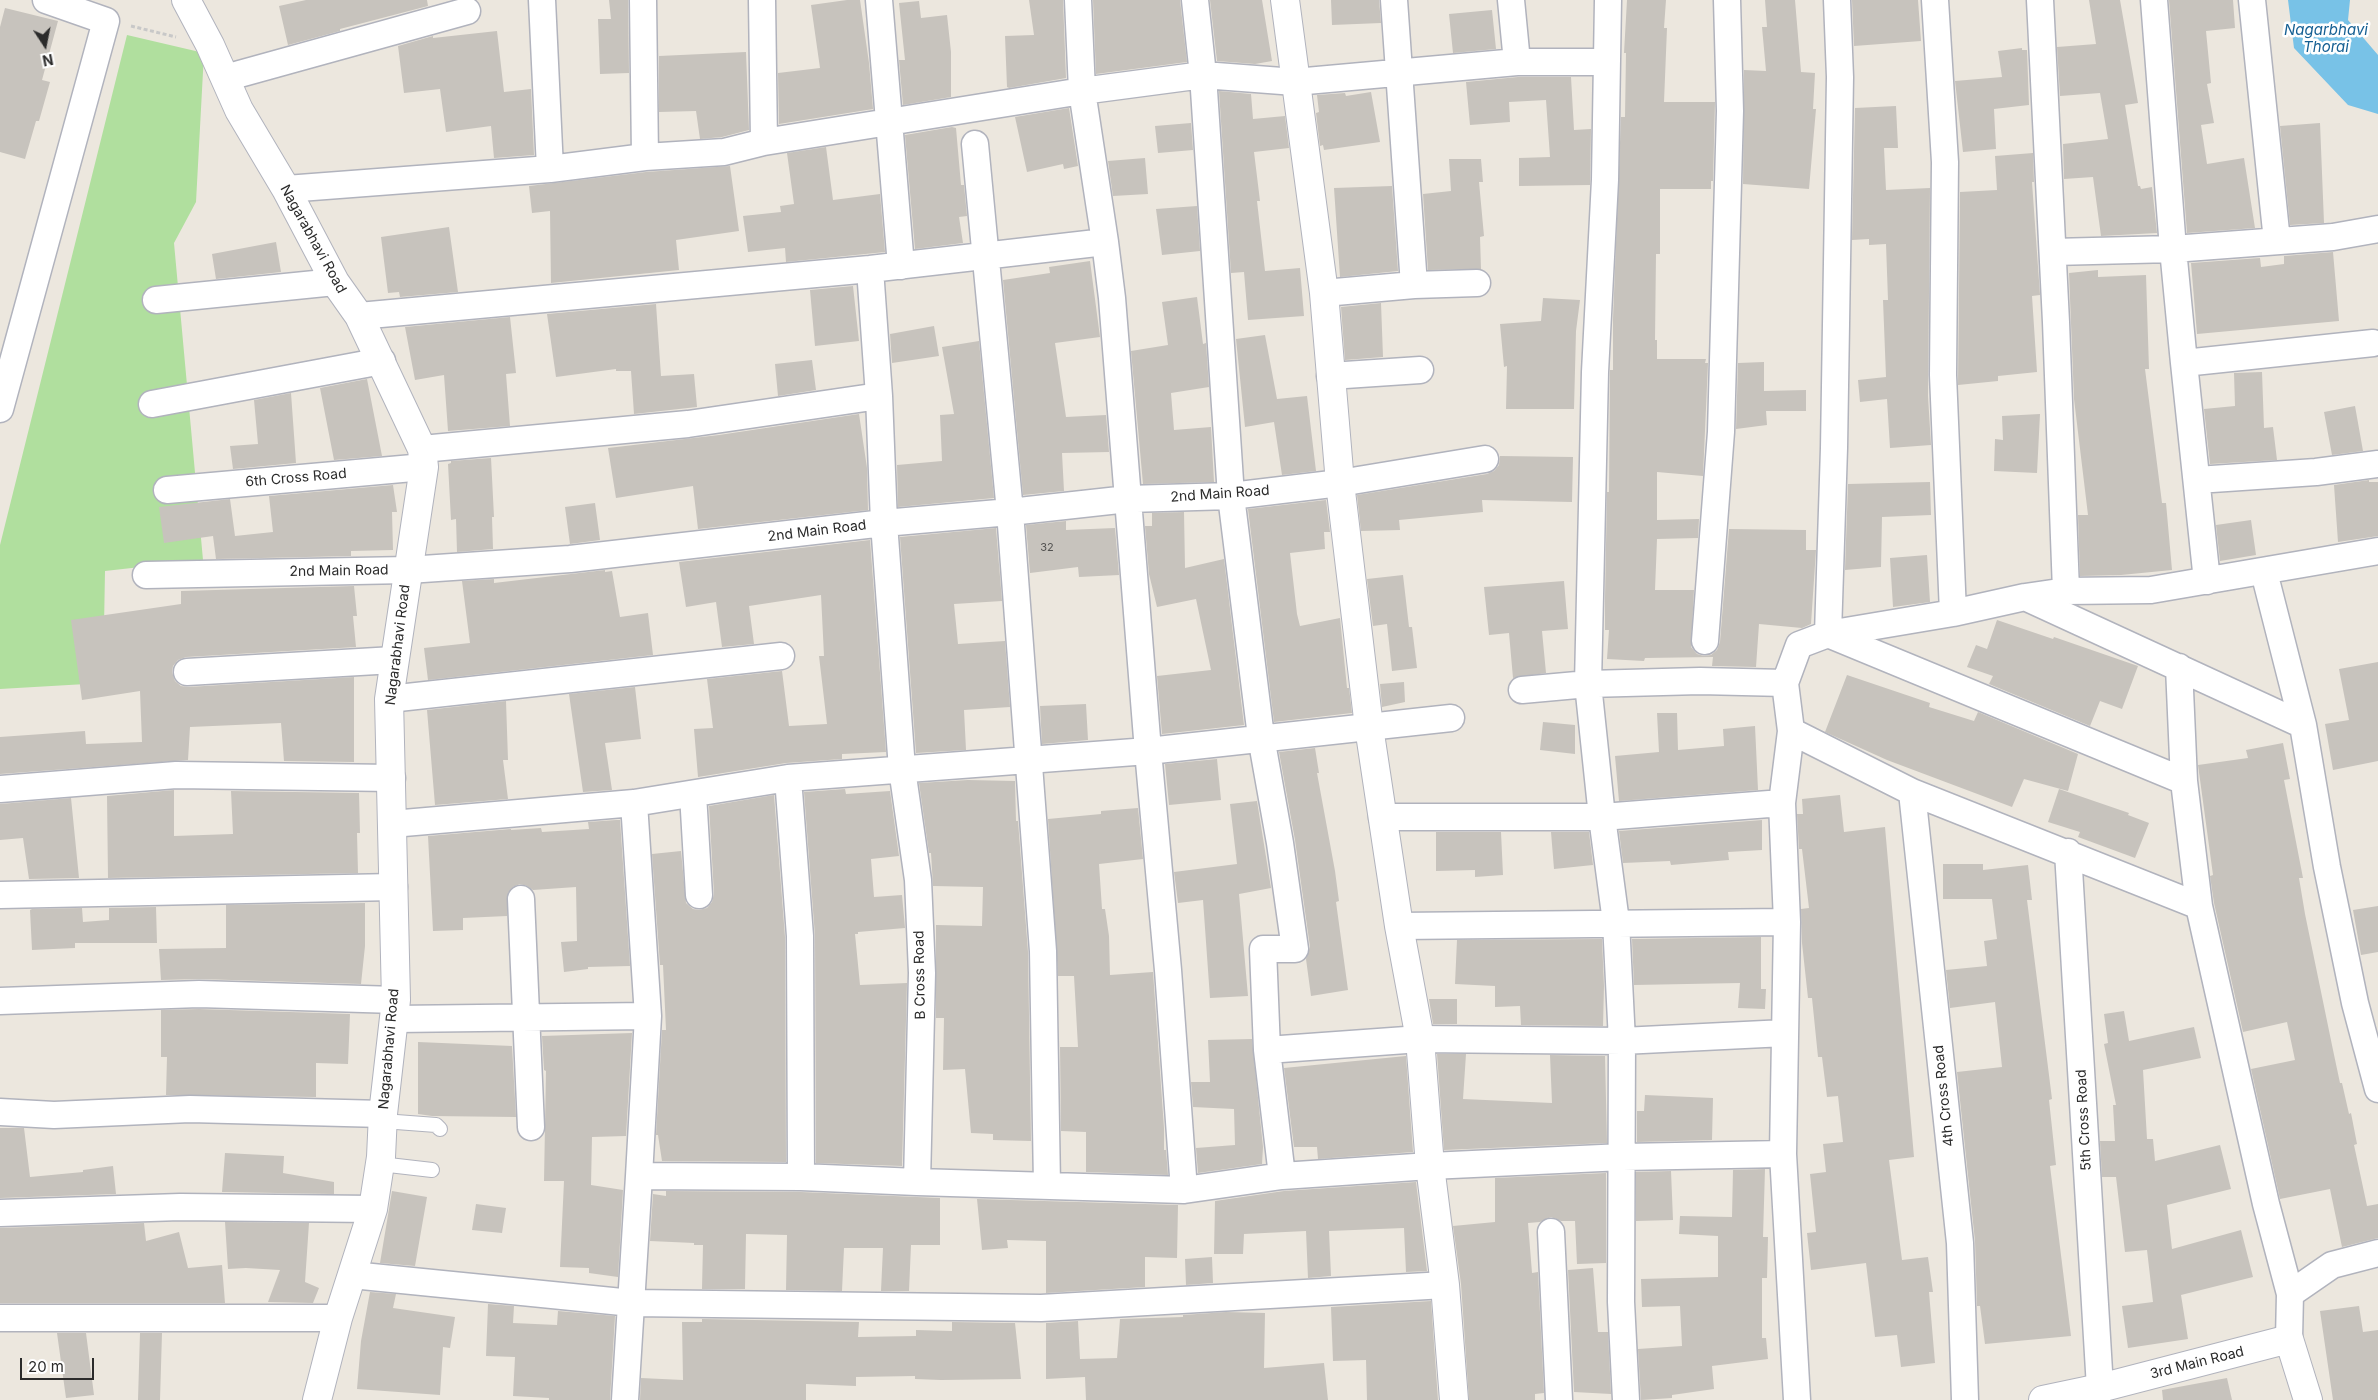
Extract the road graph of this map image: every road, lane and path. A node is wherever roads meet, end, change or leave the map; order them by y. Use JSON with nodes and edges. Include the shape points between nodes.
{"nodes":[{"id":1,"x":46,"y":0,"type":"edge"},
{"id":2,"x":186,"y":0,"type":"edge"},
{"id":3,"x":542,"y":0,"type":"edge"},
{"id":4,"x":643,"y":0,"type":"edge"},
{"id":5,"x":762,"y":0,"type":"edge"},
{"id":6,"x":879,"y":0,"type":"edge"},
{"id":7,"x":1078,"y":0,"type":"edge"},
{"id":8,"x":1195,"y":0,"type":"edge"},
{"id":9,"x":1285,"y":0,"type":"edge"},
{"id":10,"x":1394,"y":0,"type":"edge"},
{"id":11,"x":1511,"y":0,"type":"edge"},
{"id":12,"x":1608,"y":0,"type":"edge"},
{"id":13,"x":1727,"y":0,"type":"edge"},
{"id":14,"x":1837,"y":0,"type":"edge"},
{"id":15,"x":1935,"y":0,"type":"edge"},
{"id":16,"x":2040,"y":0,"type":"edge"},
{"id":17,"x":2154,"y":0,"type":"edge"},
{"id":18,"x":2252,"y":0,"type":"edge"},
{"id":19,"x":466,"y":10,"type":"dead end"},
{"id":20,"x":106,"y":21,"type":"junction"},
{"id":21,"x":210,"y":45,"type":"junction"},
{"id":22,"x":1517,"y":62,"type":"junction"},
{"id":23,"x":1607,"y":62,"type":"junction"},
{"id":24,"x":1400,"y":73,"type":"junction"},
{"id":25,"x":1203,"y":75,"type":"junction"},
{"id":26,"x":225,"y":78,"type":"junction"},
{"id":27,"x":1296,"y":82,"type":"junction"},
{"id":28,"x":1082,"y":91,"type":"junction"},
{"id":29,"x":890,"y":122,"type":"junction"},
{"id":30,"x":764,"y":142,"type":"junction"},
{"id":31,"x":975,"y":144,"type":"dead end"},
{"id":32,"x":645,"y":157,"type":"junction"},
{"id":33,"x":550,"y":169,"type":"junction"},
{"id":34,"x":286,"y":189,"type":"junction"},
{"id":35,"x":2378,"y":229,"type":"edge"},
{"id":36,"x":2277,"y":241,"type":"junction"},
{"id":37,"x":1105,"y":242,"type":"junction"},
{"id":38,"x":2173,"y":249,"type":"junction"},
{"id":39,"x":2052,"y":252,"type":"junction"},
{"id":40,"x":986,"y":255,"type":"junction"},
{"id":41,"x":901,"y":266,"type":"junction"},
{"id":42,"x":870,"y":270,"type":"junction"},
{"id":43,"x":335,"y":282,"type":"junction"},
{"id":44,"x":1477,"y":283,"type":"dead end"},
{"id":45,"x":1414,"y":285,"type":"junction"},
{"id":46,"x":1324,"y":293,"type":"junction"},
{"id":47,"x":156,"y":300,"type":"dead end"},
{"id":48,"x":359,"y":316,"type":"junction"},
{"id":49,"x":2373,"y":343,"type":"dead end"},
{"id":50,"x":382,"y":361,"type":"junction"},
{"id":51,"x":2184,"y":364,"type":"junction"},
{"id":52,"x":1420,"y":370,"type":"dead end"},
{"id":53,"x":1330,"y":376,"type":"junction"},
{"id":54,"x":879,"y":396,"type":"junction"},
{"id":55,"x":152,"y":404,"type":"dead end"},
{"id":56,"x":0,"y":409,"type":"edge"},
{"id":57,"x":423,"y":458,"type":"junction"},
{"id":58,"x":1485,"y":459,"type":"dead end"},
{"id":59,"x":2378,"y":464,"type":"edge"},
{"id":60,"x":2196,"y":480,"type":"junction"},
{"id":61,"x":1340,"y":483,"type":"junction"},
{"id":62,"x":168,"y":490,"type":"dead end"},
{"id":63,"x":1231,"y":496,"type":"junction"},
{"id":64,"x":1128,"y":499,"type":"junction"},
{"id":65,"x":1010,"y":512,"type":"junction"},
{"id":66,"x":884,"y":523,"type":"junction"},
{"id":67,"x":2378,"y":551,"type":"edge"},
{"id":68,"x":408,"y":570,"type":"junction"},
{"id":69,"x":2264,"y":572,"type":"junction"},
{"id":70,"x":146,"y":575,"type":"dead end"},
{"id":71,"x":2207,"y":581,"type":"junction"},
{"id":72,"x":2066,"y":591,"type":"junction"},
{"id":73,"x":2025,"y":596,"type":"junction"},
{"id":74,"x":1953,"y":613,"type":"junction"},
{"id":75,"x":1828,"y":634,"type":"junction"},
{"id":76,"x":1705,"y":641,"type":"dead end"},
{"id":77,"x":781,"y":656,"type":"dead end"},
{"id":78,"x":394,"y":660,"type":"junction"},
{"id":79,"x":2179,"y":667,"type":"junction"},
{"id":80,"x":188,"y":672,"type":"dead end"},
{"id":81,"x":1785,"y":683,"type":"junction"},
{"id":82,"x":1588,"y":684,"type":"junction"},
{"id":83,"x":1522,"y":690,"type":"dead end"},
{"id":84,"x":390,"y":699,"type":"junction"},
{"id":85,"x":1451,"y":718,"type":"dead end"},
{"id":86,"x":2303,"y":724,"type":"junction"},
{"id":87,"x":1369,"y":727,"type":"junction"},
{"id":88,"x":1791,"y":731,"type":"junction"},
{"id":89,"x":1261,"y":737,"type":"junction"},
{"id":90,"x":1148,"y":751,"type":"junction"},
{"id":91,"x":1029,"y":759,"type":"junction"},
{"id":92,"x":902,"y":768,"type":"junction"},
{"id":93,"x":392,"y":778,"type":"junction"},
{"id":94,"x":788,"y":778,"type":"junction"},
{"id":95,"x":2184,"y":781,"type":"junction"},
{"id":96,"x":0,"y":789,"type":"edge"},
{"id":97,"x":1912,"y":792,"type":"junction"},
{"id":98,"x":692,"y":794,"type":"junction"},
{"id":99,"x":634,"y":803,"type":"junction"},
{"id":100,"x":1782,"y":803,"type":"junction"},
{"id":101,"x":1382,"y":817,"type":"junction"},
{"id":102,"x":1602,"y":817,"type":"junction"},
{"id":103,"x":392,"y":824,"type":"junction"},
{"id":104,"x":2068,"y":852,"type":"junction"},
{"id":105,"x":394,"y":887,"type":"junction"},
{"id":106,"x":0,"y":895,"type":"edge"},
{"id":107,"x":699,"y":895,"type":"dead end"},
{"id":108,"x":521,"y":898,"type":"dead end"},
{"id":109,"x":2199,"y":906,"type":"junction"},
{"id":110,"x":1616,"y":922,"type":"junction"},
{"id":111,"x":1787,"y":922,"type":"junction"},
{"id":112,"x":1399,"y":926,"type":"junction"},
{"id":113,"x":0,"y":1001,"type":"edge"},
{"id":114,"x":395,"y":1010,"type":"junction"},
{"id":115,"x":648,"y":1016,"type":"junction"},
{"id":116,"x":526,"y":1019,"type":"junction"},
{"id":117,"x":1785,"y":1033,"type":"junction"},
{"id":118,"x":1420,"y":1039,"type":"junction"},
{"id":119,"x":1622,"y":1040,"type":"junction"},
{"id":120,"x":1267,"y":1050,"type":"junction"},
{"id":121,"x":2378,"y":1089,"type":"edge"},
{"id":122,"x":0,"y":1112,"type":"edge"},
{"id":123,"x":383,"y":1118,"type":"junction"},
{"id":124,"x":532,"y":1127,"type":"dead end"},
{"id":125,"x":440,"y":1129,"type":"dead end"},
{"id":126,"x":1783,"y":1154,"type":"junction"},
{"id":127,"x":1623,"y":1156,"type":"junction"},
{"id":128,"x":380,"y":1164,"type":"junction"},
{"id":129,"x":1430,"y":1166,"type":"junction"},
{"id":130,"x":432,"y":1170,"type":"dead end"},
{"id":131,"x":639,"y":1176,"type":"junction"},
{"id":132,"x":1282,"y":1176,"type":"junction"},
{"id":133,"x":801,"y":1177,"type":"junction"},
{"id":134,"x":917,"y":1182,"type":"junction"},
{"id":135,"x":1047,"y":1185,"type":"junction"},
{"id":136,"x":1184,"y":1190,"type":"junction"},
{"id":137,"x":372,"y":1208,"type":"junction"},
{"id":138,"x":0,"y":1213,"type":"edge"},
{"id":139,"x":1551,"y":1232,"type":"dead end"},
{"id":140,"x":2378,"y":1253,"type":"edge"},
{"id":141,"x":352,"y":1275,"type":"junction"},
{"id":142,"x":1444,"y":1285,"type":"junction"},
{"id":143,"x":2290,"y":1294,"type":"junction"},
{"id":144,"x":632,"y":1303,"type":"junction"},
{"id":145,"x":0,"y":1318,"type":"edge"},
{"id":146,"x":338,"y":1318,"type":"junction"},
{"id":147,"x":2289,"y":1339,"type":"junction"},
{"id":148,"x":2100,"y":1388,"type":"junction"},
{"id":149,"x":317,"y":1400,"type":"edge"},
{"id":150,"x":625,"y":1400,"type":"edge"},
{"id":151,"x":1454,"y":1400,"type":"edge"},
{"id":152,"x":1559,"y":1400,"type":"edge"},
{"id":153,"x":1626,"y":1400,"type":"edge"},
{"id":154,"x":1798,"y":1400,"type":"edge"},
{"id":155,"x":1965,"y":1400,"type":"edge"},
{"id":156,"x":2043,"y":1400,"type":"edge"},
{"id":157,"x":2308,"y":1400,"type":"edge"}],
"edges":[{"from":1,"to":20,"type":"street"},
{"from":2,"to":21,"type":"street","name":"Nagarabhavi Road"},
{"from":3,"to":33,"type":"street"},
{"from":4,"to":32,"type":"street"},
{"from":5,"to":30,"type":"street"},
{"from":6,"to":29,"type":"street"},
{"from":7,"to":28,"type":"street"},
{"from":8,"to":25,"type":"street"},
{"from":9,"to":27,"type":"street"},
{"from":10,"to":24,"type":"street"},
{"from":11,"to":22,"type":"street"},
{"from":12,"to":23,"type":"street"},
{"from":13,"to":76,"type":"street","via":[[1730,111],[1721,423]]},
{"from":14,"to":75,"type":"street","via":[[1840,77]]},
{"from":15,"to":74,"type":"street","via":[[1945,162],[1943,375]]},
{"from":16,"to":39,"type":"street"},
{"from":17,"to":38,"type":"street"},
{"from":18,"to":36,"type":"street"},
{"from":19,"to":26,"type":"street"},
{"from":20,"to":21,"type":"path"},
{"from":20,"to":56,"type":"street"},
{"from":21,"to":26,"type":"street","name":"Nagarabhavi Road"},
{"from":22,"to":23,"type":"street"},
{"from":22,"to":24,"type":"street"},
{"from":23,"to":82,"type":"street","via":[[1605,180],[1595,372]]},
{"from":24,"to":27,"type":"street"},
{"from":24,"to":45,"type":"street"},
{"from":25,"to":27,"type":"street"},
{"from":25,"to":28,"type":"street"},
{"from":25,"to":63,"type":"street"},
{"from":26,"to":34,"type":"street","name":"Nagarabhavi Road","via":[[239,110]]},
{"from":27,"to":46,"type":"street"},
{"from":28,"to":29,"type":"street"},
{"from":28,"to":37,"type":"street"},
{"from":29,"to":30,"type":"street"},
{"from":29,"to":41,"type":"street"},
{"from":30,"to":32,"type":"street","via":[[724,152]]},
{"from":31,"to":40,"type":"street"},
{"from":32,"to":33,"type":"street"},
{"from":33,"to":34,"type":"street"},
{"from":34,"to":43,"type":"street","name":"Nagarabhavi Road"},
{"from":35,"to":36,"type":"street","via":[[2334,237]]},
{"from":36,"to":38,"type":"street"},
{"from":37,"to":40,"type":"street"},
{"from":37,"to":64,"type":"street"},
{"from":38,"to":39,"type":"street"},
{"from":38,"to":51,"type":"street"},
{"from":39,"to":72,"type":"street"},
{"from":40,"to":41,"type":"street"},
{"from":40,"to":65,"type":"street"},
{"from":41,"to":42,"type":"street"},
{"from":42,"to":48,"type":"street"},
{"from":42,"to":54,"type":"street","name":"B Cross Road"},
{"from":43,"to":47,"type":"street"},
{"from":43,"to":48,"type":"street","name":"Nagarabhavi Road"},
{"from":44,"to":45,"type":"street"},
{"from":45,"to":46,"type":"street"},
{"from":46,"to":53,"type":"street"},
{"from":48,"to":50,"type":"street","name":"Nagarabhavi Road"},
{"from":49,"to":51,"type":"street"},
{"from":50,"to":55,"type":"street"},
{"from":50,"to":57,"type":"street","name":"Nagarabhavi Road"},
{"from":51,"to":60,"type":"street"},
{"from":52,"to":53,"type":"street"},
{"from":53,"to":61,"type":"street"},
{"from":54,"to":57,"type":"street","name":"6th Cross Road"},
{"from":54,"to":66,"type":"street","name":"B Cross Road"},
{"from":57,"to":62,"type":"street","name":"6th Cross Road"},
{"from":57,"to":68,"type":"street","name":"Nagarabhavi Road"},
{"from":58,"to":61,"type":"street","name":"2nd Main Road"},
{"from":59,"to":60,"type":"street","via":[[2316,472]]},
{"from":60,"to":71,"type":"street"},
{"from":61,"to":63,"type":"street","name":"2nd Main Road"},
{"from":61,"to":87,"type":"street"},
{"from":63,"to":64,"type":"street","name":"2nd Main Road"},
{"from":63,"to":89,"type":"street"},
{"from":64,"to":65,"type":"street","name":"2nd Main Road"},
{"from":64,"to":90,"type":"street"},
{"from":65,"to":66,"type":"street","name":"2nd Main Road"},
{"from":65,"to":91,"type":"street"},
{"from":66,"to":68,"type":"street","name":"2nd Main Road","via":[[570,559]]},
{"from":66,"to":92,"type":"street","name":"B Cross Road"},
{"from":67,"to":69,"type":"street"},
{"from":68,"to":70,"type":"street","name":"2nd Main Road"},
{"from":68,"to":78,"type":"street","name":"Nagarabhavi Road"},
{"from":69,"to":71,"type":"street"},
{"from":69,"to":86,"type":"street"},
{"from":71,"to":72,"type":"street","via":[[2151,590]]},
{"from":72,"to":73,"type":"street"},
{"from":73,"to":74,"type":"street"},
{"from":73,"to":79,"type":"street"},
{"from":74,"to":75,"type":"street"},
{"from":75,"to":81,"type":"street","via":[[1799,645]]},
{"from":75,"to":95,"type":"street"},
{"from":77,"to":84,"type":"street"},
{"from":78,"to":80,"type":"street"},
{"from":78,"to":84,"type":"street","name":"Nagarabhavi Road"},
{"from":79,"to":86,"type":"street"},
{"from":79,"to":95,"type":"street"},
{"from":81,"to":82,"type":"street"},
{"from":81,"to":88,"type":"street"},
{"from":82,"to":83,"type":"street"},
{"from":82,"to":102,"type":"street"},
{"from":84,"to":93,"type":"street","name":"Nagarabhavi Road"},
{"from":85,"to":87,"type":"street"},
{"from":86,"to":121,"type":"street","via":[[2327,868],[2355,1003]]},
{"from":87,"to":89,"type":"street"},
{"from":87,"to":101,"type":"street"},
{"from":88,"to":97,"type":"street"},
{"from":88,"to":100,"type":"street"},
{"from":89,"to":90,"type":"street"},
{"from":89,"to":120,"type":"street","via":[[1295,949],[1263,950]]},
{"from":90,"to":91,"type":"street"},
{"from":90,"to":136,"type":"street"},
{"from":91,"to":92,"type":"street"},
{"from":91,"to":135,"type":"street","via":[[1043,951]]},
{"from":92,"to":94,"type":"street"},
{"from":92,"to":134,"type":"street","name":"B Cross Road","via":[[918,880],[922,974]]},
{"from":93,"to":96,"type":"street","via":[[176,775]]},
{"from":93,"to":103,"type":"street","name":"Nagarabhavi Road"},
{"from":94,"to":98,"type":"street"},
{"from":94,"to":133,"type":"street","via":[[800,936]]},
{"from":95,"to":109,"type":"street"},
{"from":97,"to":104,"type":"street"},
{"from":97,"to":155,"type":"street","name":"4th Cross Road","via":[[1960,1243]]},
{"from":98,"to":99,"type":"street"},
{"from":98,"to":107,"type":"street"},
{"from":99,"to":103,"type":"street"},
{"from":99,"to":115,"type":"street"},
{"from":100,"to":102,"type":"street"},
{"from":100,"to":111,"type":"street"},
{"from":101,"to":102,"type":"street"},
{"from":101,"to":112,"type":"street"},
{"from":102,"to":110,"type":"street"},
{"from":103,"to":105,"type":"street","name":"Nagarabhavi Road"},
{"from":104,"to":109,"type":"street"},
{"from":104,"to":148,"type":"street","name":"5th Cross Road"},
{"from":105,"to":106,"type":"street"},
{"from":105,"to":114,"type":"street","name":"Nagarabhavi Road"},
{"from":108,"to":116,"type":"street"},
{"from":109,"to":143,"type":"street","via":[[2266,1204]]},
{"from":110,"to":111,"type":"street"},
{"from":110,"to":112,"type":"street"},
{"from":110,"to":119,"type":"street"},
{"from":111,"to":117,"type":"street"},
{"from":112,"to":118,"type":"street"},
{"from":113,"to":114,"type":"street","via":[[199,994]]},
{"from":114,"to":116,"type":"street"},
{"from":114,"to":123,"type":"street","name":"Nagarabhavi Road"},
{"from":115,"to":116,"type":"street"},
{"from":115,"to":131,"type":"street"},
{"from":116,"to":124,"type":"street"},
{"from":117,"to":119,"type":"street"},
{"from":117,"to":126,"type":"street"},
{"from":118,"to":119,"type":"street"},
{"from":118,"to":120,"type":"street"},
{"from":118,"to":129,"type":"street"},
{"from":119,"to":127,"type":"street"},
{"from":120,"to":132,"type":"street"},
{"from":122,"to":123,"type":"street","via":[[54,1115],[190,1109]]},
{"from":123,"to":125,"type":"lane","via":[[436,1124]]},
{"from":123,"to":128,"type":"street","name":"Nagarabhavi Road"},
{"from":126,"to":127,"type":"street"},
{"from":126,"to":154,"type":"street"},
{"from":127,"to":129,"type":"street"},
{"from":127,"to":153,"type":"street","via":[[1621,1302]]},
{"from":128,"to":130,"type":"lane"},
{"from":128,"to":137,"type":"street","name":"Nagarabhavi Road"},
{"from":129,"to":132,"type":"street"},
{"from":129,"to":142,"type":"street"},
{"from":131,"to":133,"type":"street"},
{"from":131,"to":144,"type":"street"},
{"from":132,"to":136,"type":"street"},
{"from":133,"to":134,"type":"street"},
{"from":134,"to":135,"type":"street"},
{"from":135,"to":136,"type":"street"},
{"from":137,"to":138,"type":"street","via":[[180,1207]]},
{"from":137,"to":141,"type":"street","name":"Nagarabhavi Road"},
{"from":139,"to":152,"type":"street"},
{"from":140,"to":143,"type":"street","via":[[2332,1265]]},
{"from":141,"to":144,"type":"street"},
{"from":141,"to":146,"type":"street","name":"Nagarabhavi Road"},
{"from":142,"to":144,"type":"street","via":[[1041,1308]]},
{"from":142,"to":151,"type":"street"},
{"from":143,"to":147,"type":"street"},
{"from":144,"to":150,"type":"street"},
{"from":145,"to":146,"type":"street"},
{"from":146,"to":149,"type":"street","name":"Nagarabhavi Road"},
{"from":147,"to":148,"type":"street","name":"3rd Main Road"},
{"from":147,"to":157,"type":"street"},
{"from":148,"to":156,"type":"street","name":"3rd Main Road"}]}
